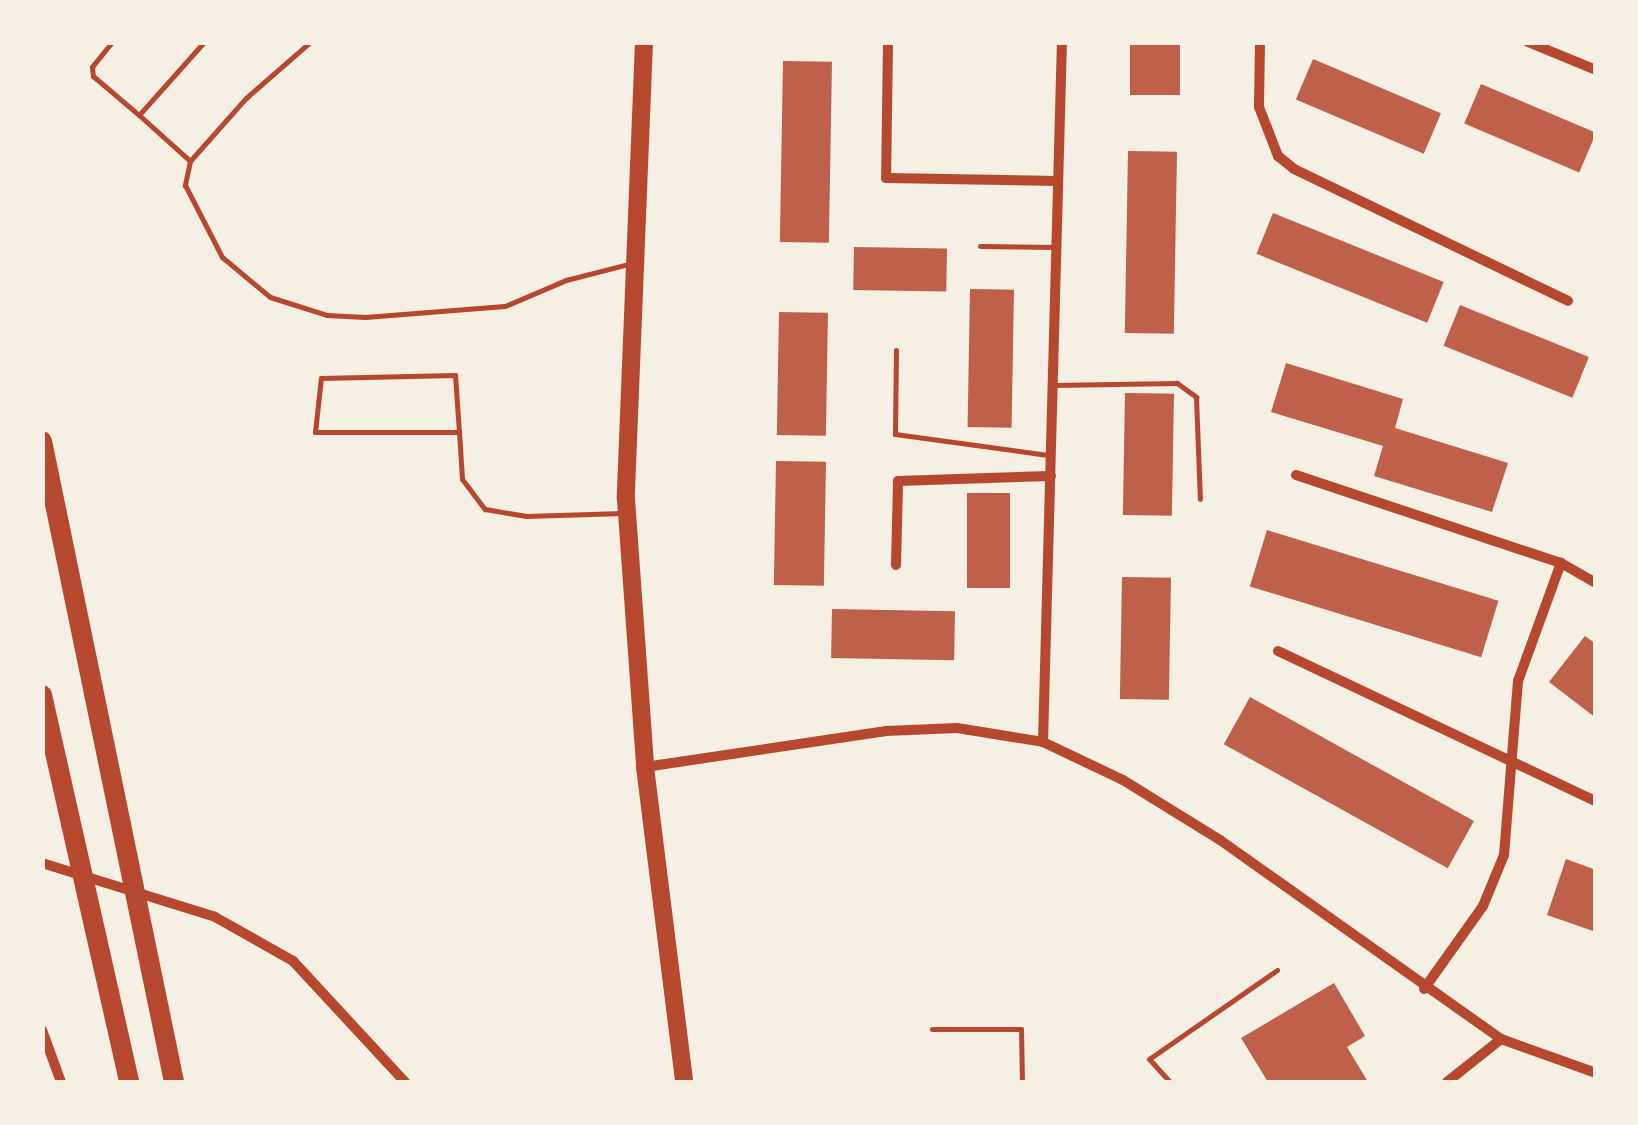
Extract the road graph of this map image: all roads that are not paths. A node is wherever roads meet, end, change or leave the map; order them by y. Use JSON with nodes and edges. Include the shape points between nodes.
{"nodes":[{"id":1,"x":112,"y":42,"type":"edge"},
{"id":2,"x":204,"y":42,"type":"edge"},
{"id":3,"x":310,"y":42,"type":"edge"},
{"id":4,"x":644,"y":42,"type":"edge"},
{"id":5,"x":888,"y":42,"type":"edge"},
{"id":6,"x":1062,"y":42,"type":"edge"},
{"id":7,"x":1260,"y":42,"type":"edge"},
{"id":8,"x":1528,"y":42,"type":"edge"},
{"id":9,"x":1596,"y":70,"type":"edge"},
{"id":10,"x":139,"y":115,"type":"junction"},
{"id":11,"x":190,"y":161,"type":"junction"},
{"id":12,"x":1058,"y":181,"type":"junction"},
{"id":13,"x":980,"y":246,"type":"dead end"},
{"id":14,"x":1056,"y":247,"type":"junction"},
{"id":15,"x":635,"y":262,"type":"junction"},
{"id":16,"x":1568,"y":300,"type":"dead end"},
{"id":17,"x":896,"y":350,"type":"dead end"},
{"id":18,"x":1053,"y":386,"type":"junction"},
{"id":19,"x":459,"y":432,"type":"junction"},
{"id":20,"x":42,"y":441,"type":"edge"},
{"id":21,"x":1051,"y":455,"type":"junction"},
{"id":22,"x":1296,"y":475,"type":"dead end"},
{"id":23,"x":1051,"y":476,"type":"junction"},
{"id":24,"x":1200,"y":498,"type":"dead end"},
{"id":25,"x":626,"y":513,"type":"junction"},
{"id":26,"x":1561,"y":562,"type":"junction"},
{"id":27,"x":896,"y":565,"type":"dead end"},
{"id":28,"x":1596,"y":583,"type":"edge"},
{"id":29,"x":1278,"y":651,"type":"dead end"},
{"id":30,"x":42,"y":695,"type":"edge"},
{"id":31,"x":1043,"y":742,"type":"junction"},
{"id":32,"x":1508,"y":762,"type":"junction"},
{"id":33,"x":645,"y":768,"type":"junction"},
{"id":34,"x":1596,"y":802,"type":"edge"},
{"id":35,"x":42,"y":863,"type":"edge"},
{"id":36,"x":1278,"y":970,"type":"dead end"},
{"id":37,"x":1424,"y":989,"type":"junction"},
{"id":38,"x":932,"y":1028,"type":"dead end"},
{"id":39,"x":42,"y":1030,"type":"edge"},
{"id":40,"x":1501,"y":1038,"type":"junction"},
{"id":41,"x":1596,"y":1073,"type":"edge"},
{"id":42,"x":62,"y":1082,"type":"edge"},
{"id":43,"x":130,"y":1082,"type":"edge"},
{"id":44,"x":174,"y":1082,"type":"edge"},
{"id":45,"x":405,"y":1082,"type":"edge"},
{"id":46,"x":684,"y":1082,"type":"edge"},
{"id":47,"x":1022,"y":1082,"type":"edge"},
{"id":48,"x":1170,"y":1082,"type":"edge"},
{"id":49,"x":1447,"y":1082,"type":"edge"}],
"edges":[{"from":1,"to":10,"type":"lane","via":[[92,66],[93,76]]},
{"from":2,"to":10,"type":"lane"},
{"from":3,"to":11,"type":"lane","via":[[246,98]]},
{"from":4,"to":15,"type":"main road"},
{"from":5,"to":12,"type":"street","via":[[886,178]]},
{"from":6,"to":12,"type":"street"},
{"from":7,"to":16,"type":"street","via":[[1259,107],[1278,156],[1294,170]]},
{"from":8,"to":9,"type":"street"},
{"from":10,"to":11,"type":"lane"},
{"from":11,"to":15,"type":"lane","via":[[185,185],[222,257],[270,297],[326,315],[505,306],[566,280]]},
{"from":12,"to":14,"type":"street"},
{"from":13,"to":14,"type":"lane"},
{"from":14,"to":18,"type":"street"},
{"from":15,"to":25,"type":"main road"},
{"from":17,"to":21,"type":"lane","via":[[896,434]]},
{"from":18,"to":21,"type":"street"},
{"from":18,"to":24,"type":"lane","via":[[1177,384],[1196,396]]},
{"from":19,"to":19,"type":"lane","via":[[455,375],[322,378],[314,432]]},
{"from":19,"to":25,"type":"lane","via":[[462,479],[485,509],[526,516]]},
{"from":20,"to":44,"type":"highway"},
{"from":21,"to":23,"type":"street"},
{"from":22,"to":26,"type":"street"},
{"from":23,"to":27,"type":"street","via":[[898,482]]},
{"from":23,"to":31,"type":"street"},
{"from":25,"to":33,"type":"main road"},
{"from":26,"to":28,"type":"street"},
{"from":26,"to":32,"type":"street","via":[[1518,681]]},
{"from":29,"to":32,"type":"street"},
{"from":30,"to":43,"type":"highway"},
{"from":31,"to":33,"type":"street","via":[[957,728],[886,731]]},
{"from":31,"to":37,"type":"street","via":[[1123,780],[1220,840]]},
{"from":32,"to":34,"type":"street"},
{"from":32,"to":37,"type":"street","via":[[1504,855],[1483,906]]},
{"from":33,"to":46,"type":"main road"},
{"from":35,"to":45,"type":"street","via":[[215,917],[293,961]]},
{"from":36,"to":48,"type":"lane","via":[[1149,1060]]},
{"from":37,"to":40,"type":"street"},
{"from":38,"to":47,"type":"lane","via":[[1020,1029]]},
{"from":39,"to":42,"type":"street"},
{"from":40,"to":41,"type":"street"},
{"from":40,"to":49,"type":"street"}]}
